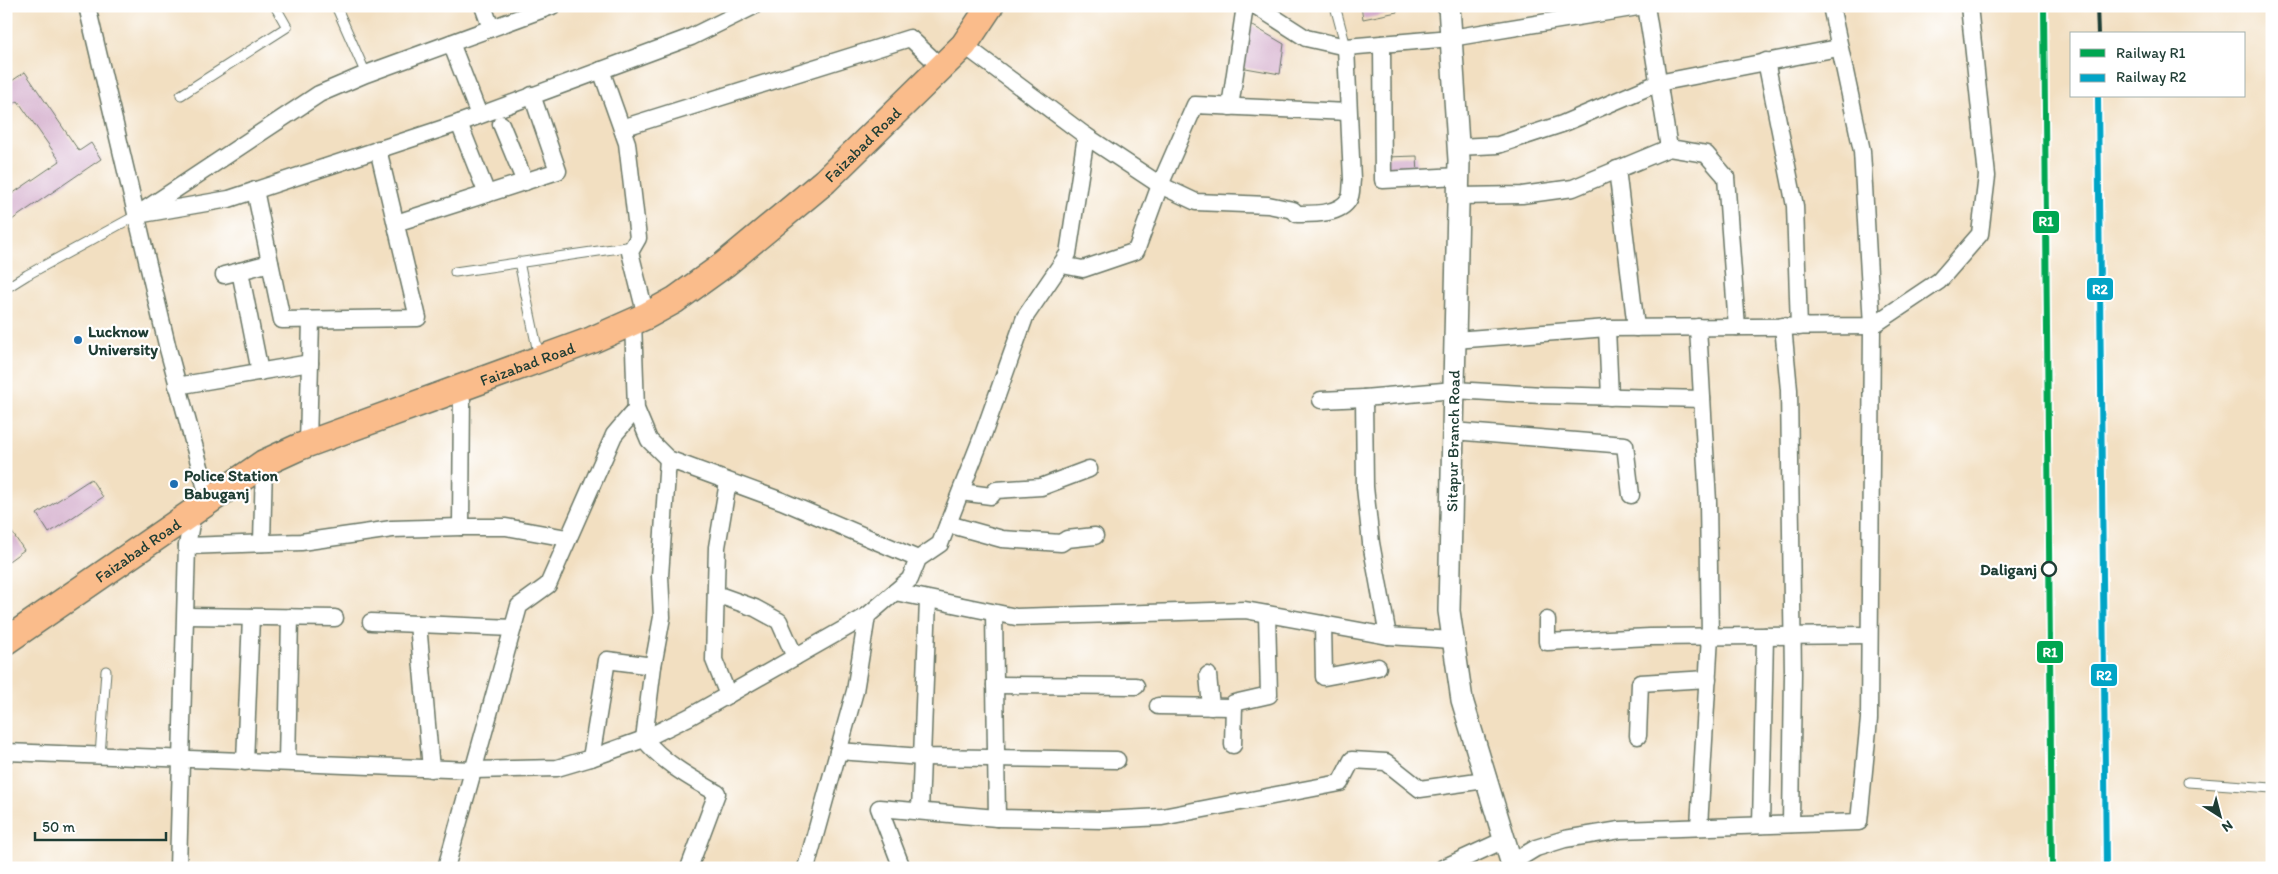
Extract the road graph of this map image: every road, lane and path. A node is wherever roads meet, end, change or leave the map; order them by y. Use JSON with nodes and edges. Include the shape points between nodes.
{"nodes":[{"id":1,"x":87,"y":6,"type":"edge"},
{"id":2,"x":274,"y":6,"type":"edge"},
{"id":3,"x":336,"y":6,"type":"edge"},
{"id":4,"x":483,"y":6,"type":"edge"},
{"id":5,"x":552,"y":6,"type":"edge"},
{"id":6,"x":754,"y":6,"type":"edge"},
{"id":7,"x":990,"y":6,"type":"edge"},
{"id":8,"x":1245,"y":6,"type":"edge"},
{"id":9,"x":1335,"y":6,"type":"edge"},
{"id":10,"x":1449,"y":6,"type":"edge"},
{"id":11,"x":1645,"y":6,"type":"edge"},
{"id":12,"x":1830,"y":6,"type":"edge"},
{"id":13,"x":1969,"y":6,"type":"edge"},
{"id":14,"x":1263,"y":8,"type":"edge"},
{"id":15,"x":491,"y":28,"type":"junction"},
{"id":16,"x":1451,"y":38,"type":"junction"},
{"id":17,"x":451,"y":43,"type":"junction"},
{"id":18,"x":1382,"y":44,"type":"junction"},
{"id":19,"x":964,"y":45,"type":"junction"},
{"id":20,"x":1346,"y":47,"type":"junction"},
{"id":21,"x":1838,"y":48,"type":"junction"},
{"id":22,"x":1766,"y":62,"type":"junction"},
{"id":23,"x":941,"y":67,"type":"junction"},
{"id":24,"x":601,"y":70,"type":"junction"},
{"id":25,"x":366,"y":74,"type":"junction"},
{"id":26,"x":1658,"y":83,"type":"junction"},
{"id":27,"x":181,"y":95,"type":"dead end"},
{"id":28,"x":532,"y":95,"type":"junction"},
{"id":29,"x":1230,"y":107,"type":"junction"},
{"id":30,"x":1348,"y":112,"type":"junction"},
{"id":31,"x":479,"y":115,"type":"junction"},
{"id":32,"x":459,"y":123,"type":"junction"},
{"id":33,"x":501,"y":124,"type":"dead end"},
{"id":34,"x":622,"y":128,"type":"junction"},
{"id":35,"x":1086,"y":136,"type":"junction"},
{"id":36,"x":1458,"y":147,"type":"junction"},
{"id":37,"x":1669,"y":148,"type":"junction"},
{"id":38,"x":378,"y":150,"type":"junction"},
{"id":39,"x":1617,"y":169,"type":"junction"},
{"id":40,"x":525,"y":182,"type":"junction"},
{"id":41,"x":1160,"y":185,"type":"junction"},
{"id":42,"x":1459,"y":186,"type":"junction"},
{"id":43,"x":255,"y":190,"type":"junction"},
{"id":44,"x":487,"y":194,"type":"junction"},
{"id":45,"x":137,"y":215,"type":"junction"},
{"id":46,"x":396,"y":223,"type":"junction"},
{"id":47,"x":633,"y":246,"type":"junction"},
{"id":48,"x":519,"y":262,"type":"junction"},
{"id":49,"x":270,"y":263,"type":"junction"},
{"id":50,"x":1062,"y":265,"type":"junction"},
{"id":51,"x":455,"y":272,"type":"dead end"},
{"id":52,"x":6,"y":288,"type":"edge"},
{"id":53,"x":640,"y":319,"type":"junction"},
{"id":54,"x":310,"y":320,"type":"junction"},
{"id":55,"x":1872,"y":326,"type":"junction"},
{"id":56,"x":1698,"y":327,"type":"junction"},
{"id":57,"x":1737,"y":327,"type":"junction"},
{"id":58,"x":1791,"y":327,"type":"junction"},
{"id":59,"x":1608,"y":328,"type":"junction"},
{"id":60,"x":1636,"y":328,"type":"junction"},
{"id":61,"x":1455,"y":340,"type":"junction"},
{"id":62,"x":540,"y":359,"type":"junction"},
{"id":63,"x":310,"y":364,"type":"junction"},
{"id":64,"x":260,"y":372,"type":"junction"},
{"id":65,"x":177,"y":386,"type":"junction"},
{"id":66,"x":462,"y":387,"type":"junction"},
{"id":67,"x":1454,"y":390,"type":"junction"},
{"id":68,"x":1610,"y":397,"type":"junction"},
{"id":69,"x":1364,"y":398,"type":"junction"},
{"id":70,"x":1702,"y":399,"type":"junction"},
{"id":71,"x":1321,"y":400,"type":"dead end"},
{"id":72,"x":636,"y":409,"type":"junction"},
{"id":73,"x":1454,"y":431,"type":"junction"},
{"id":74,"x":308,"y":444,"type":"junction"},
{"id":75,"x":668,"y":459,"type":"junction"},
{"id":76,"x":264,"y":462,"type":"junction"},
{"id":77,"x":1089,"y":468,"type":"dead end"},
{"id":78,"x":728,"y":482,"type":"junction"},
{"id":79,"x":961,"y":492,"type":"junction"},
{"id":80,"x":1630,"y":495,"type":"dead end"},
{"id":81,"x":201,"y":506,"type":"junction"},
{"id":82,"x":948,"y":524,"type":"junction"},
{"id":83,"x":461,"y":527,"type":"junction"},
{"id":84,"x":1095,"y":536,"type":"dead end"},
{"id":85,"x":567,"y":538,"type":"junction"},
{"id":86,"x":262,"y":543,"type":"junction"},
{"id":87,"x":187,"y":546,"type":"junction"},
{"id":88,"x":918,"y":559,"type":"junction"},
{"id":89,"x":895,"y":592,"type":"junction"},
{"id":90,"x":716,"y":594,"type":"junction"},
{"id":91,"x":928,"y":600,"type":"junction"},
{"id":92,"x":994,"y":613,"type":"junction"},
{"id":93,"x":1267,"y":614,"type":"junction"},
{"id":94,"x":186,"y":616,"type":"junction"},
{"id":95,"x":867,"y":616,"type":"junction"},
{"id":96,"x":251,"y":617,"type":"junction"},
{"id":97,"x":290,"y":617,"type":"junction"},
{"id":98,"x":335,"y":618,"type":"dead end"},
{"id":99,"x":1547,"y":620,"type":"dead end"},
{"id":100,"x":371,"y":622,"type":"dead end"},
{"id":101,"x":418,"y":624,"type":"junction"},
{"id":102,"x":1323,"y":624,"type":"junction"},
{"id":103,"x":513,"y":628,"type":"junction"},
{"id":104,"x":1869,"y":635,"type":"junction"},
{"id":105,"x":1388,"y":636,"type":"junction"},
{"id":106,"x":1710,"y":636,"type":"junction"},
{"id":107,"x":1765,"y":636,"type":"junction"},
{"id":108,"x":1792,"y":636,"type":"junction"},
{"id":109,"x":1453,"y":640,"type":"junction"},
{"id":110,"x":6,"y":641,"type":"edge"},
{"id":111,"x":795,"y":657,"type":"junction"},
{"id":112,"x":653,"y":666,"type":"junction"},
{"id":113,"x":1378,"y":667,"type":"dead end"},
{"id":114,"x":106,"y":671,"type":"dead end"},
{"id":115,"x":1208,"y":675,"type":"dead end"},
{"id":116,"x":1708,"y":680,"type":"junction"},
{"id":117,"x":995,"y":685,"type":"junction"},
{"id":118,"x":1136,"y":686,"type":"dead end"},
{"id":119,"x":728,"y":695,"type":"junction"},
{"id":120,"x":1158,"y":706,"type":"dead end"},
{"id":121,"x":1211,"y":707,"type":"junction"},
{"id":122,"x":1234,"y":707,"type":"junction"},
{"id":123,"x":1638,"y":736,"type":"dead end"},
{"id":124,"x":644,"y":739,"type":"junction"},
{"id":125,"x":1233,"y":745,"type":"dead end"},
{"id":126,"x":838,"y":751,"type":"junction"},
{"id":127,"x":6,"y":752,"type":"edge"},
{"id":128,"x":100,"y":756,"type":"junction"},
{"id":129,"x":922,"y":757,"type":"junction"},
{"id":130,"x":591,"y":758,"type":"junction"},
{"id":131,"x":996,"y":758,"type":"junction"},
{"id":132,"x":182,"y":759,"type":"junction"},
{"id":133,"x":1117,"y":760,"type":"dead end"},
{"id":134,"x":245,"y":762,"type":"junction"},
{"id":135,"x":286,"y":762,"type":"junction"},
{"id":136,"x":431,"y":769,"type":"junction"},
{"id":137,"x":473,"y":770,"type":"junction"},
{"id":138,"x":1485,"y":780,"type":"junction"},
{"id":139,"x":2188,"y":782,"type":"dead end"},
{"id":140,"x":2272,"y":788,"type":"edge"},
{"id":141,"x":920,"y":812,"type":"junction"},
{"id":142,"x":997,"y":818,"type":"junction"},
{"id":143,"x":1791,"y":824,"type":"junction"},
{"id":144,"x":1761,"y":825,"type":"junction"},
{"id":145,"x":1699,"y":827,"type":"junction"},
{"id":146,"x":1504,"y":840,"type":"junction"},
{"id":147,"x":1512,"y":865,"type":"edge"},
{"id":148,"x":178,"y":868,"type":"edge"},
{"id":149,"x":446,"y":868,"type":"edge"},
{"id":150,"x":689,"y":868,"type":"edge"},
{"id":151,"x":806,"y":868,"type":"edge"},
{"id":152,"x":902,"y":868,"type":"edge"},
{"id":153,"x":1444,"y":868,"type":"edge"}],
"edges":[{"from":1,"to":45,"type":"street"},
{"from":2,"to":27,"type":"lane","via":[[287,27]]},
{"from":3,"to":25,"type":"lane"},
{"from":4,"to":15,"type":"street"},
{"from":5,"to":15,"type":"street"},
{"from":6,"to":24,"type":"street","via":[[691,37]]},
{"from":7,"to":19,"type":"main road","name":"Faizabad Road"},
{"from":8,"to":29,"type":"street"},
{"from":9,"to":20,"type":"lane"},
{"from":10,"to":16,"type":"street","name":"Sitapur Branch Road"},
{"from":11,"to":16,"type":"street"},
{"from":11,"to":26,"type":"street"},
{"from":12,"to":21,"type":"street"},
{"from":13,"to":55,"type":"street","via":[[1987,176],[1980,234],[1939,281]]},
{"from":14,"to":20,"type":"street","via":[[1306,38]]},
{"from":15,"to":17,"type":"street"},
{"from":16,"to":18,"type":"street"},
{"from":16,"to":36,"type":"street","name":"Sitapur Branch Road"},
{"from":17,"to":25,"type":"street"},
{"from":17,"to":31,"type":"street"},
{"from":18,"to":20,"type":"street"},
{"from":18,"to":42,"type":"street","via":[[1383,180]]},
{"from":19,"to":23,"type":"main road","name":"Faizabad Road"},
{"from":19,"to":35,"type":"street"},
{"from":20,"to":30,"type":"street"},
{"from":21,"to":22,"type":"street"},
{"from":21,"to":55,"type":"street","via":[[1862,152]]},
{"from":22,"to":26,"type":"street"},
{"from":22,"to":58,"type":"street","via":[[1795,206]]},
{"from":23,"to":34,"type":"street","via":[[910,38]]},
{"from":23,"to":53,"type":"main road","name":"Faizabad Road","via":[[825,182],[725,264],[675,300]]},
{"from":24,"to":28,"type":"street"},
{"from":24,"to":34,"type":"street"},
{"from":25,"to":45,"type":"street","via":[[319,94]]},
{"from":26,"to":36,"type":"street","via":[[1562,124],[1498,145]]},
{"from":26,"to":37,"type":"street"},
{"from":28,"to":31,"type":"street"},
{"from":28,"to":40,"type":"street","via":[[558,171]]},
{"from":29,"to":30,"type":"street"},
{"from":29,"to":41,"type":"street","via":[[1195,105]]},
{"from":30,"to":41,"type":"street","via":[[1352,180],[1350,199],[1338,210],[1297,214],[1293,210],[1268,205],[1196,202]]},
{"from":31,"to":32,"type":"street"},
{"from":32,"to":38,"type":"street"},
{"from":32,"to":44,"type":"street"},
{"from":33,"to":40,"type":"street"},
{"from":34,"to":47,"type":"street","via":[[628,142],[638,238]]},
{"from":35,"to":41,"type":"street"},
{"from":35,"to":50,"type":"street","via":[[1068,254]]},
{"from":36,"to":42,"type":"street","name":"Sitapur Branch Road"},
{"from":37,"to":39,"type":"street"},
{"from":37,"to":57,"type":"street","via":[[1706,154],[1726,177]]},
{"from":38,"to":43,"type":"street"},
{"from":38,"to":46,"type":"street"},
{"from":39,"to":42,"type":"street","via":[[1573,188],[1522,195]]},
{"from":39,"to":60,"type":"street"},
{"from":40,"to":44,"type":"street"},
{"from":41,"to":50,"type":"street","via":[[1136,251],[1082,269]]},
{"from":42,"to":61,"type":"street","name":"Sitapur Branch Road"},
{"from":43,"to":45,"type":"street","via":[[229,199]]},
{"from":43,"to":49,"type":"street"},
{"from":44,"to":46,"type":"street"},
{"from":45,"to":52,"type":"lane"},
{"from":45,"to":65,"type":"street"},
{"from":46,"to":54,"type":"street","via":[[418,318]]},
{"from":47,"to":48,"type":"lane"},
{"from":47,"to":53,"type":"street","via":[[630,252]]},
{"from":48,"to":51,"type":"lane"},
{"from":48,"to":62,"type":"lane"},
{"from":49,"to":54,"type":"street","via":[[282,320]]},
{"from":49,"to":64,"type":"street","via":[[232,273]]},
{"from":50,"to":79,"type":"street","via":[[1025,317]]},
{"from":53,"to":62,"type":"main road","name":"Faizabad Road"},
{"from":53,"to":72,"type":"street"},
{"from":54,"to":63,"type":"street"},
{"from":55,"to":58,"type":"street"},
{"from":55,"to":104,"type":"street"},
{"from":56,"to":57,"type":"street"},
{"from":56,"to":60,"type":"street"},
{"from":56,"to":70,"type":"street"},
{"from":57,"to":58,"type":"street"},
{"from":58,"to":108,"type":"street"},
{"from":59,"to":60,"type":"street"},
{"from":59,"to":61,"type":"street"},
{"from":59,"to":68,"type":"street"},
{"from":61,"to":67,"type":"street","name":"Sitapur Branch Road"},
{"from":62,"to":66,"type":"main road","name":"Faizabad Road"},
{"from":63,"to":64,"type":"street"},
{"from":63,"to":74,"type":"street"},
{"from":64,"to":65,"type":"street"},
{"from":65,"to":81,"type":"street"},
{"from":66,"to":74,"type":"main road","name":"Faizabad Road"},
{"from":66,"to":83,"type":"street"},
{"from":67,"to":68,"type":"street"},
{"from":67,"to":69,"type":"street"},
{"from":67,"to":73,"type":"street","name":"Sitapur Branch Road"},
{"from":68,"to":70,"type":"street"},
{"from":69,"to":71,"type":"street"},
{"from":69,"to":105,"type":"street","via":[[1364,487]]},
{"from":70,"to":106,"type":"street","via":[[1708,502]]},
{"from":72,"to":75,"type":"street","via":[[649,440]]},
{"from":72,"to":85,"type":"street","via":[[614,435]]},
{"from":73,"to":80,"type":"street","via":[[1626,446]]},
{"from":73,"to":109,"type":"street","name":"Sitapur Branch Road","via":[[1449,611]]},
{"from":74,"to":76,"type":"main road","name":"Faizabad Road"},
{"from":75,"to":78,"type":"street"},
{"from":75,"to":112,"type":"street","via":[[660,576],[662,617]]},
{"from":76,"to":81,"type":"main road","name":"Faizabad Road"},
{"from":76,"to":86,"type":"street"},
{"from":77,"to":79,"type":"street","via":[[1041,487],[996,490],[991,496]]},
{"from":78,"to":88,"type":"street","via":[[782,501]]},
{"from":78,"to":90,"type":"street","via":[[717,547]]},
{"from":79,"to":82,"type":"street"},
{"from":81,"to":87,"type":"street"},
{"from":81,"to":110,"type":"main road","name":"Faizabad Road"},
{"from":82,"to":84,"type":"street","via":[[1002,539],[1061,543],[1067,539]]},
{"from":82,"to":88,"type":"street","via":[[940,544]]},
{"from":83,"to":85,"type":"street","via":[[506,527]]},
{"from":83,"to":86,"type":"street","via":[[392,528],[301,542]]},
{"from":85,"to":103,"type":"street","via":[[548,585],[519,606]]},
{"from":86,"to":87,"type":"street"},
{"from":87,"to":94,"type":"street"},
{"from":88,"to":89,"type":"street","via":[[910,579]]},
{"from":89,"to":91,"type":"street"},
{"from":89,"to":95,"type":"street"},
{"from":90,"to":111,"type":"street","via":[[755,608],[778,621]]},
{"from":90,"to":119,"type":"street","via":[[714,660]]},
{"from":91,"to":92,"type":"street"},
{"from":91,"to":129,"type":"street"},
{"from":92,"to":93,"type":"street","via":[[1016,617],[1245,610]]},
{"from":92,"to":117,"type":"street"},
{"from":93,"to":102,"type":"street"},
{"from":93,"to":122,"type":"street","via":[[1269,695],[1234,703]]},
{"from":94,"to":96,"type":"street"},
{"from":94,"to":132,"type":"street"},
{"from":95,"to":111,"type":"street"},
{"from":95,"to":126,"type":"street","via":[[855,691]]},
{"from":96,"to":97,"type":"street"},
{"from":96,"to":134,"type":"street"},
{"from":97,"to":98,"type":"street"},
{"from":97,"to":135,"type":"street"},
{"from":99,"to":106,"type":"street","via":[[1548,642]]},
{"from":100,"to":101,"type":"street"},
{"from":101,"to":103,"type":"street"},
{"from":101,"to":136,"type":"street"},
{"from":102,"to":105,"type":"street"},
{"from":102,"to":113,"type":"street","via":[[1324,677]]},
{"from":103,"to":137,"type":"street"},
{"from":104,"to":108,"type":"street"},
{"from":104,"to":143,"type":"street","via":[[1869,719],[1859,822]]},
{"from":105,"to":109,"type":"street"},
{"from":106,"to":107,"type":"street"},
{"from":106,"to":116,"type":"street"},
{"from":107,"to":108,"type":"street"},
{"from":107,"to":144,"type":"street"},
{"from":108,"to":143,"type":"street"},
{"from":109,"to":138,"type":"street","name":"Sitapur Branch Road","via":[[1462,700]]},
{"from":111,"to":119,"type":"street"},
{"from":112,"to":124,"type":"street"},
{"from":112,"to":130,"type":"street","via":[[607,660]]},
{"from":114,"to":128,"type":"lane"},
{"from":115,"to":121,"type":"street"},
{"from":116,"to":123,"type":"street","via":[[1640,683]]},
{"from":116,"to":145,"type":"street"},
{"from":117,"to":118,"type":"street"},
{"from":117,"to":131,"type":"street"},
{"from":119,"to":124,"type":"street"},
{"from":120,"to":121,"type":"street"},
{"from":121,"to":122,"type":"street"},
{"from":122,"to":125,"type":"street"},
{"from":124,"to":130,"type":"street"},
{"from":124,"to":150,"type":"street","via":[[674,769],[717,793]]},
{"from":126,"to":129,"type":"street"},
{"from":126,"to":151,"type":"street"},
{"from":127,"to":128,"type":"street"},
{"from":128,"to":132,"type":"street"},
{"from":129,"to":131,"type":"street"},
{"from":129,"to":141,"type":"street"},
{"from":130,"to":137,"type":"street","via":[[557,768]]},
{"from":131,"to":133,"type":"street"},
{"from":131,"to":142,"type":"street"},
{"from":132,"to":134,"type":"street"},
{"from":132,"to":148,"type":"street"},
{"from":134,"to":135,"type":"street"},
{"from":135,"to":136,"type":"street"},
{"from":136,"to":137,"type":"street"},
{"from":137,"to":149,"type":"street"},
{"from":138,"to":142,"type":"street","via":[[1420,789],[1386,762],[1352,760],[1340,782],[1162,816],[1103,820]]},
{"from":138,"to":146,"type":"street","name":"Sitapur Branch Road"},
{"from":139,"to":140,"type":"lane"},
{"from":141,"to":142,"type":"street"},
{"from":141,"to":152,"type":"street","via":[[880,808]]},
{"from":143,"to":144,"type":"street"},
{"from":144,"to":145,"type":"street"},
{"from":145,"to":147,"type":"street","via":[[1620,830],[1565,839],[1536,848]]},
{"from":146,"to":147,"type":"street","name":"Sitapur Branch Road"},
{"from":146,"to":153,"type":"street"}]}
